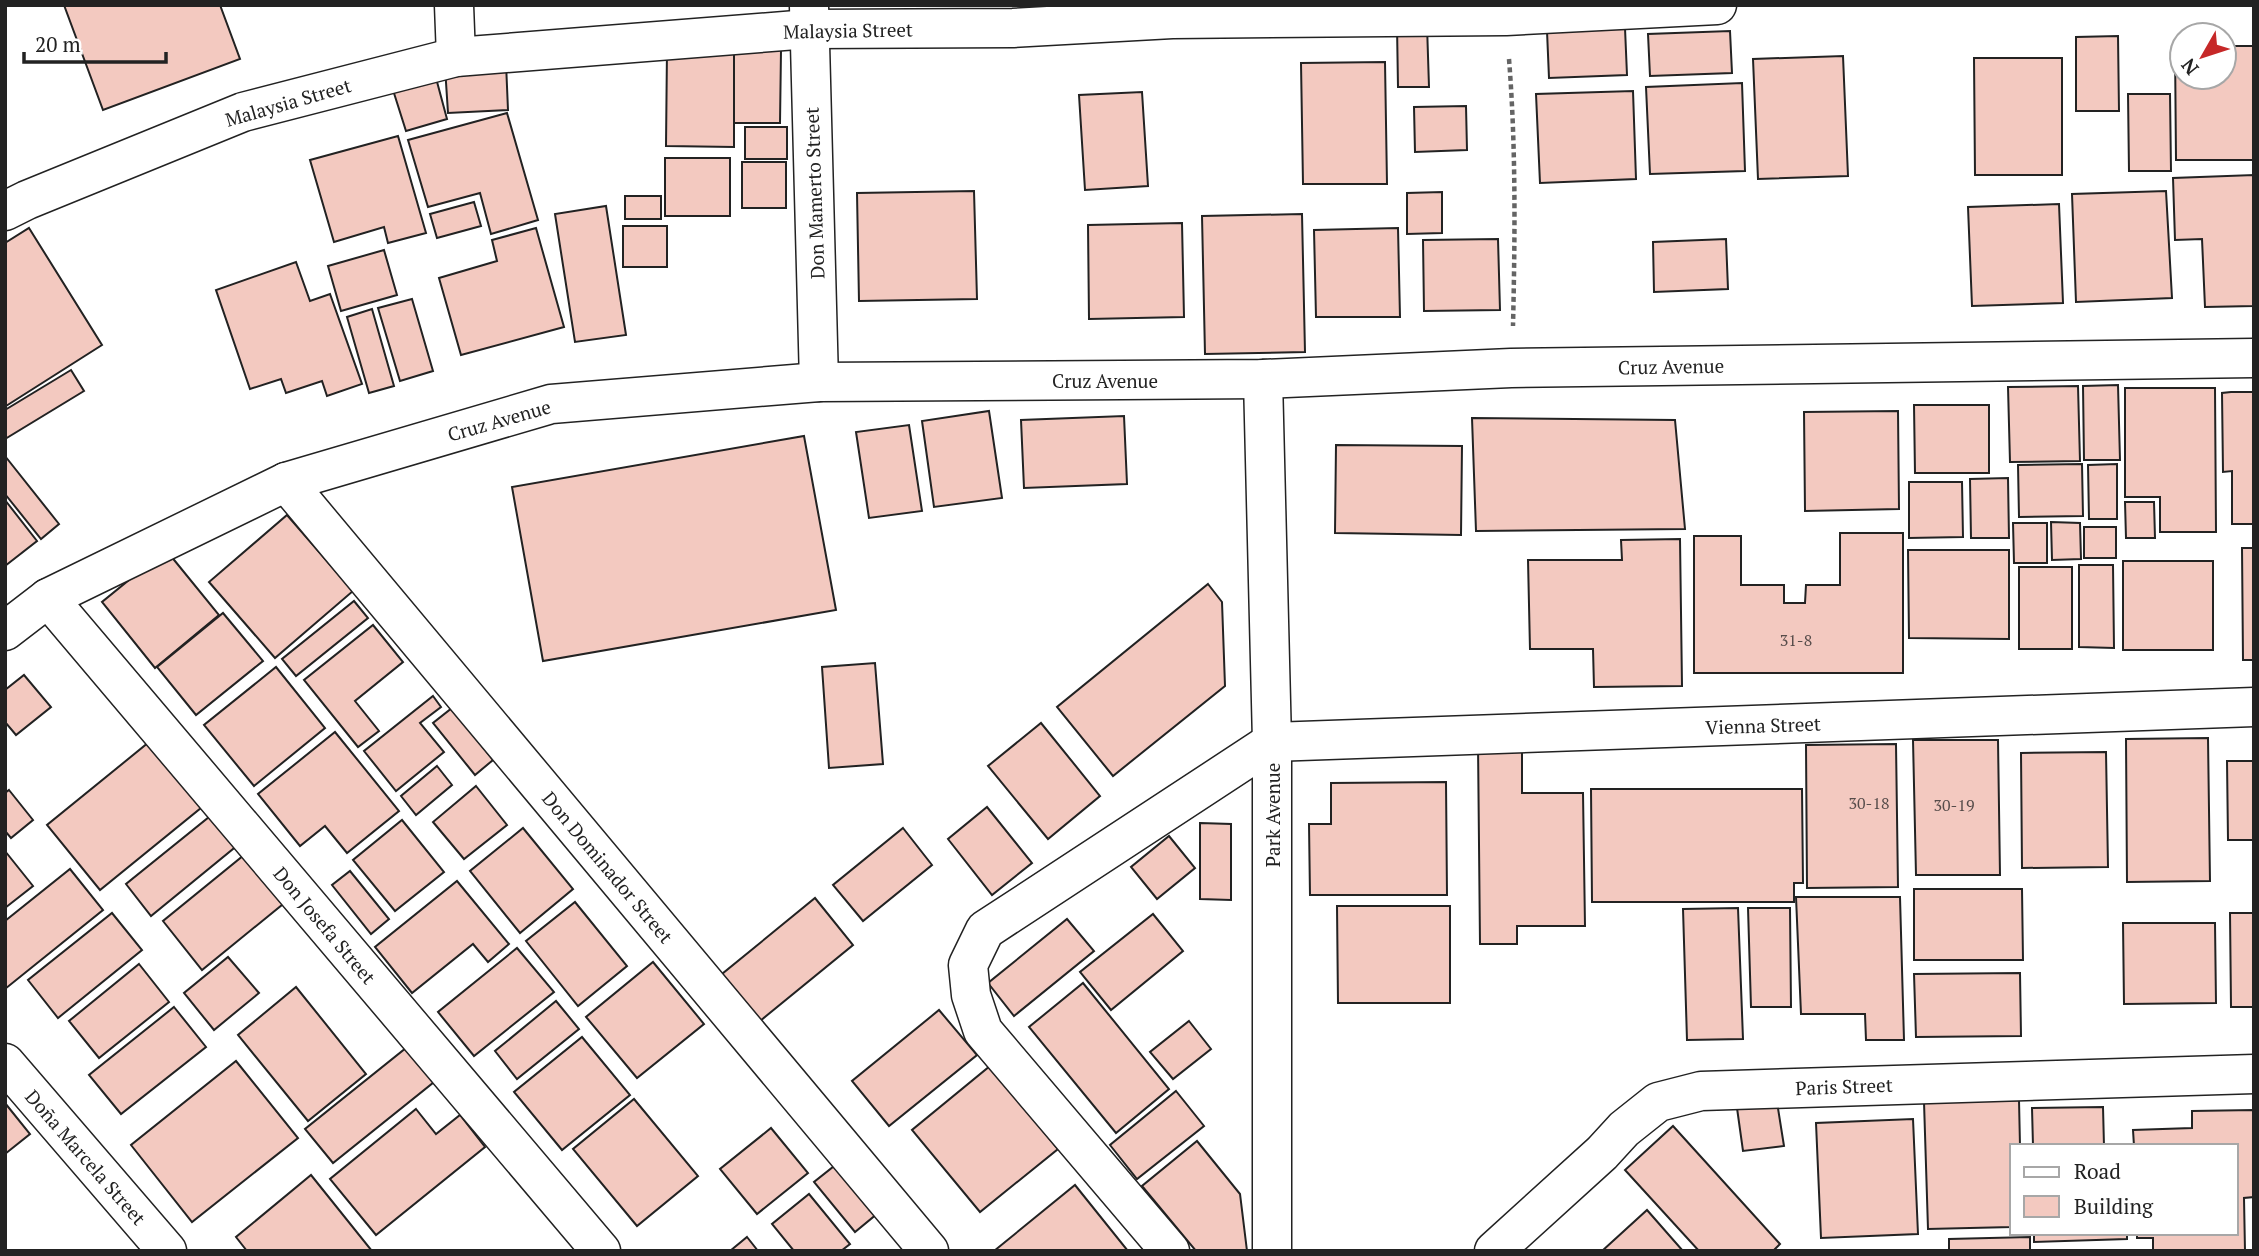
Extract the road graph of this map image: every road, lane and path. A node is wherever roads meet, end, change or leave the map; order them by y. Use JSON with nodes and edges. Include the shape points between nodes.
{"nodes":[{"id":1,"x":454,"y":5,"type":"edge"},
{"id":2,"x":1717,"y":5,"type":"edge"},
{"id":3,"x":1506,"y":10,"type":"edge"},
{"id":4,"x":1171,"y":12,"type":"edge"},
{"id":5,"x":809,"y":17,"type":"edge"},
{"id":6,"x":456,"y":57,"type":"junction"},
{"id":7,"x":5,"y":211,"type":"edge"},
{"id":8,"x":2254,"y":358,"type":"edge"},
{"id":9,"x":1511,"y":368,"type":"junction"},
{"id":10,"x":1263,"y":379,"type":"junction"},
{"id":11,"x":819,"y":382,"type":"junction"},
{"id":12,"x":286,"y":482,"type":"junction"},
{"id":13,"x":48,"y":598,"type":"junction"},
{"id":14,"x":5,"y":631,"type":"edge"},
{"id":15,"x":2254,"y":707,"type":"edge"},
{"id":16,"x":1272,"y":742,"type":"junction"},
{"id":17,"x":5,"y":1063,"type":"edge"},
{"id":18,"x":2254,"y":1073,"type":"edge"},
{"id":19,"x":167,"y":1251,"type":"edge"},
{"id":20,"x":601,"y":1251,"type":"edge"},
{"id":21,"x":929,"y":1251,"type":"edge"},
{"id":22,"x":1170,"y":1251,"type":"edge"},
{"id":23,"x":1272,"y":1251,"type":"edge"},
{"id":24,"x":1494,"y":1251,"type":"edge"}],
"edges":[{"from":1,"to":6,"type":"street"},
{"from":2,"to":3,"type":"street","name":"Malaysia Street"},
{"from":3,"to":4,"type":"street","name":"Malaysia Street"},
{"from":3,"to":9,"type":"path","via":[[1512,95]]},
{"from":4,"to":5,"type":"street","name":"Malaysia Street","via":[[1013,27]]},
{"from":5,"to":6,"type":"street","name":"Malaysia Street"},
{"from":5,"to":11,"type":"street","name":"Don Mamerto Street"},
{"from":6,"to":7,"type":"street","name":"Malaysia Street","via":[[243,112]]},
{"from":8,"to":9,"type":"street","name":"Cruz Avenue"},
{"from":9,"to":10,"type":"street","name":"Cruz Avenue"},
{"from":10,"to":11,"type":"street","name":"Cruz Avenue"},
{"from":10,"to":16,"type":"street","name":"Park Avenue"},
{"from":11,"to":12,"type":"street","name":"Cruz Avenue","via":[[551,404]]},
{"from":12,"to":13,"type":"street","name":"Cruz Avenue"},
{"from":12,"to":21,"type":"street","name":"Don Dominador Street"},
{"from":13,"to":14,"type":"street","name":"Cruz Avenue"},
{"from":13,"to":20,"type":"street","name":"Don Josefa Street"},
{"from":15,"to":16,"type":"street","name":"Vienna Street"},
{"from":16,"to":22,"type":"street","via":[[985,930],[968,965],[971,995],[983,1031]]},
{"from":16,"to":23,"type":"street","name":"Park Avenue"},
{"from":17,"to":19,"type":"street","name":"Doña Marcela Street"},
{"from":18,"to":24,"type":"street","name":"Paris Street","via":[[1701,1091],[1658,1102]]}]}
